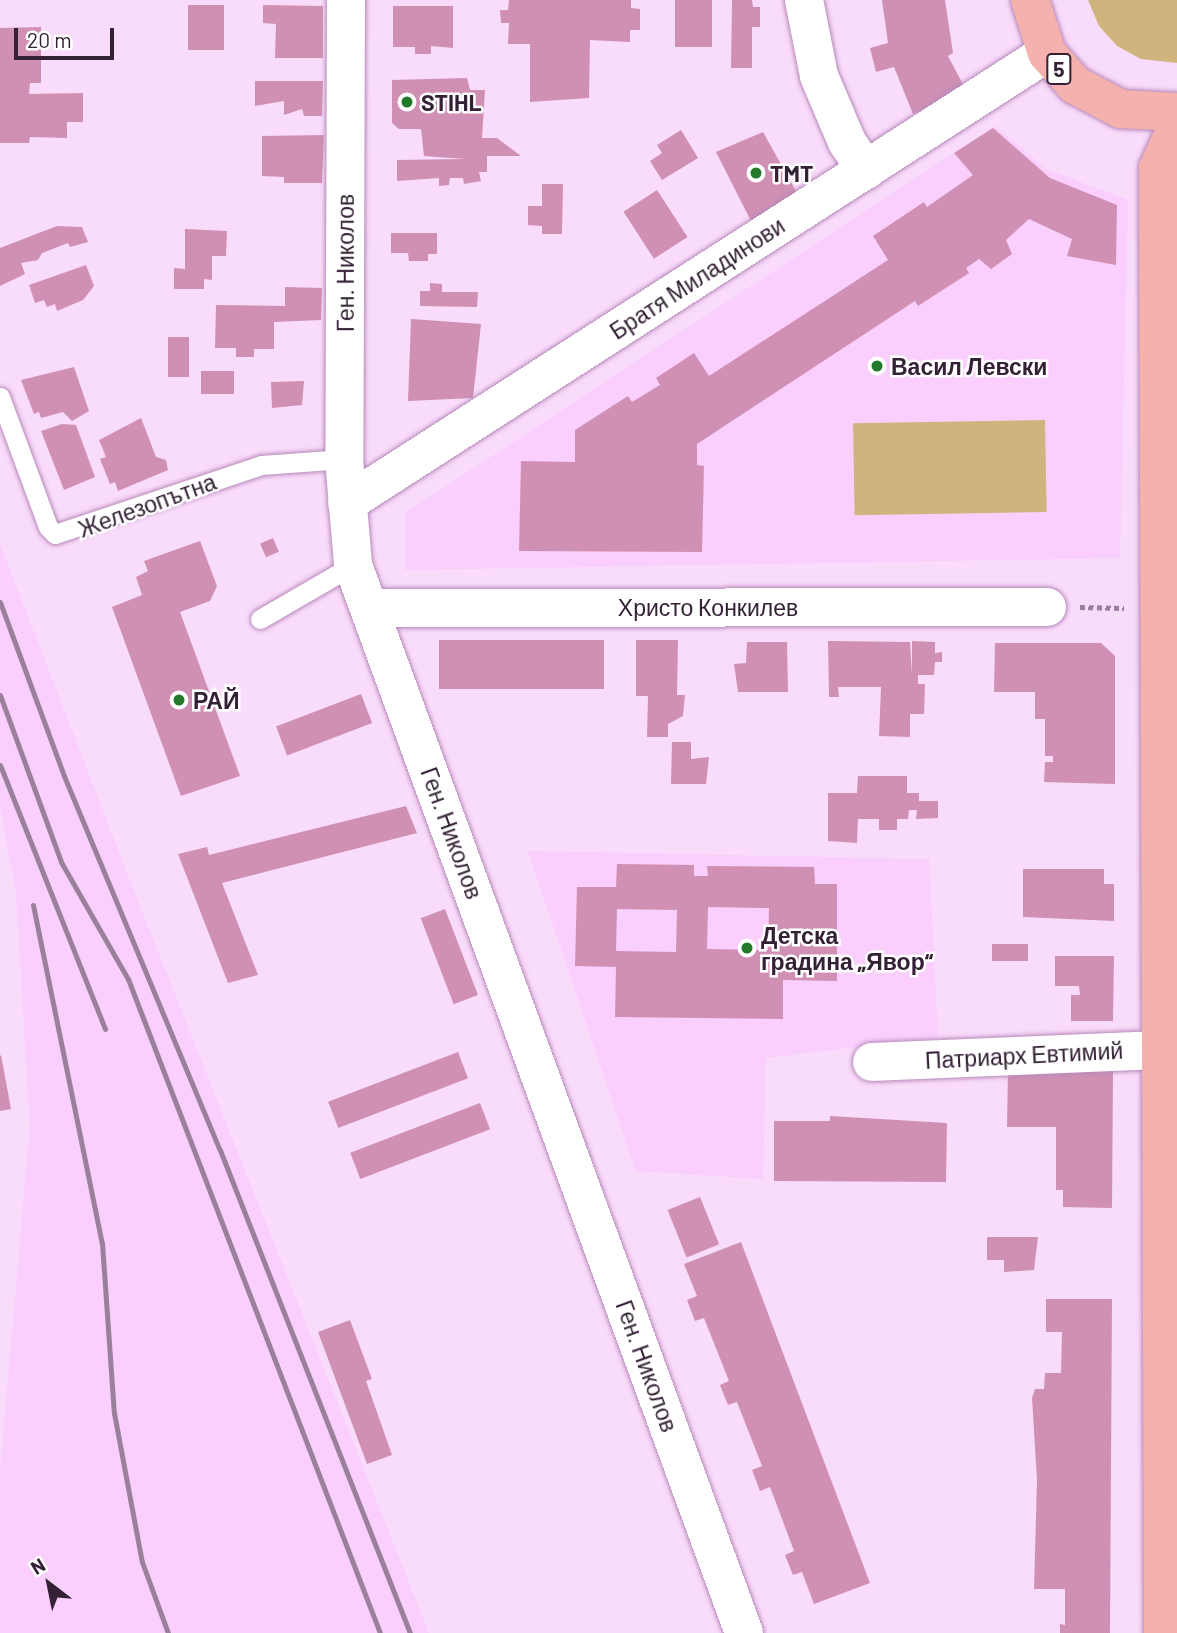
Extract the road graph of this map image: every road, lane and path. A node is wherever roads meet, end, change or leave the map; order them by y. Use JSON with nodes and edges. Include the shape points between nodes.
{"nodes":[{"id":1,"x":346,"y":0,"type":"edge"},
{"id":2,"x":804,"y":0,"type":"edge"},
{"id":3,"x":1030,"y":0,"type":"edge"},
{"id":4,"x":1047,"y":53,"type":"junction"},
{"id":5,"x":1087,"y":94,"type":"junction"},
{"id":6,"x":1177,"y":112,"type":"edge"},
{"id":7,"x":1177,"y":126,"type":"edge"},
{"id":8,"x":1158,"y":168,"type":"junction"},
{"id":9,"x":866,"y":170,"type":"junction"},
{"id":10,"x":0,"y":397,"type":"edge"},
{"id":11,"x":344,"y":458,"type":"junction"},
{"id":12,"x":347,"y":503,"type":"junction"},
{"id":13,"x":353,"y":565,"type":"junction"},
{"id":14,"x":1047,"y":607,"type":"joint"},
{"id":15,"x":369,"y":608,"type":"junction"},
{"id":16,"x":1158,"y":608,"type":"junction"},
{"id":17,"x":260,"y":619,"type":"dead end"},
{"id":18,"x":1169,"y":1049,"type":"edge"},
{"id":19,"x":872,"y":1062,"type":"dead end"},
{"id":20,"x":744,"y":1633,"type":"edge"},
{"id":21,"x":1163,"y":1633,"type":"edge"}],
"edges":[{"from":1,"to":11,"type":"street","name":"Ген. Николов"},
{"from":2,"to":9,"type":"street","via":[[819,76],[847,142]]},
{"from":3,"to":4,"type":"main road","number":"5"},
{"from":4,"to":5,"type":"main road","number":"5"},
{"from":4,"to":9,"type":"street","name":"Братя Миладинови"},
{"from":5,"to":6,"type":"main road","number":"5","via":[[1121,109]]},
{"from":5,"to":8,"type":"main road","number":"5","via":[[1133,130]]},
{"from":7,"to":8,"type":"main road"},
{"from":8,"to":16,"type":"main road"},
{"from":9,"to":12,"type":"street","name":"Братя Миладинови"},
{"from":10,"to":11,"type":"lane","name":"Железопътна","via":[[48,527],[55,534],[261,465]]},
{"from":11,"to":12,"type":"street","name":"Ген. Николов"},
{"from":12,"to":13,"type":"street","name":"Ген. Николов"},
{"from":13,"to":15,"type":"street","name":"Ген. Николов"},
{"from":13,"to":17,"type":"lane"},
{"from":14,"to":15,"type":"street","name":"Христо Конкилев"},
{"from":14,"to":16,"type":"path"},
{"from":15,"to":20,"type":"street","name":"Ген. Николов"},
{"from":16,"to":18,"type":"main road"},
{"from":18,"to":19,"type":"street","name":"Патриарх Евтимий"},
{"from":18,"to":21,"type":"main road"}]}
